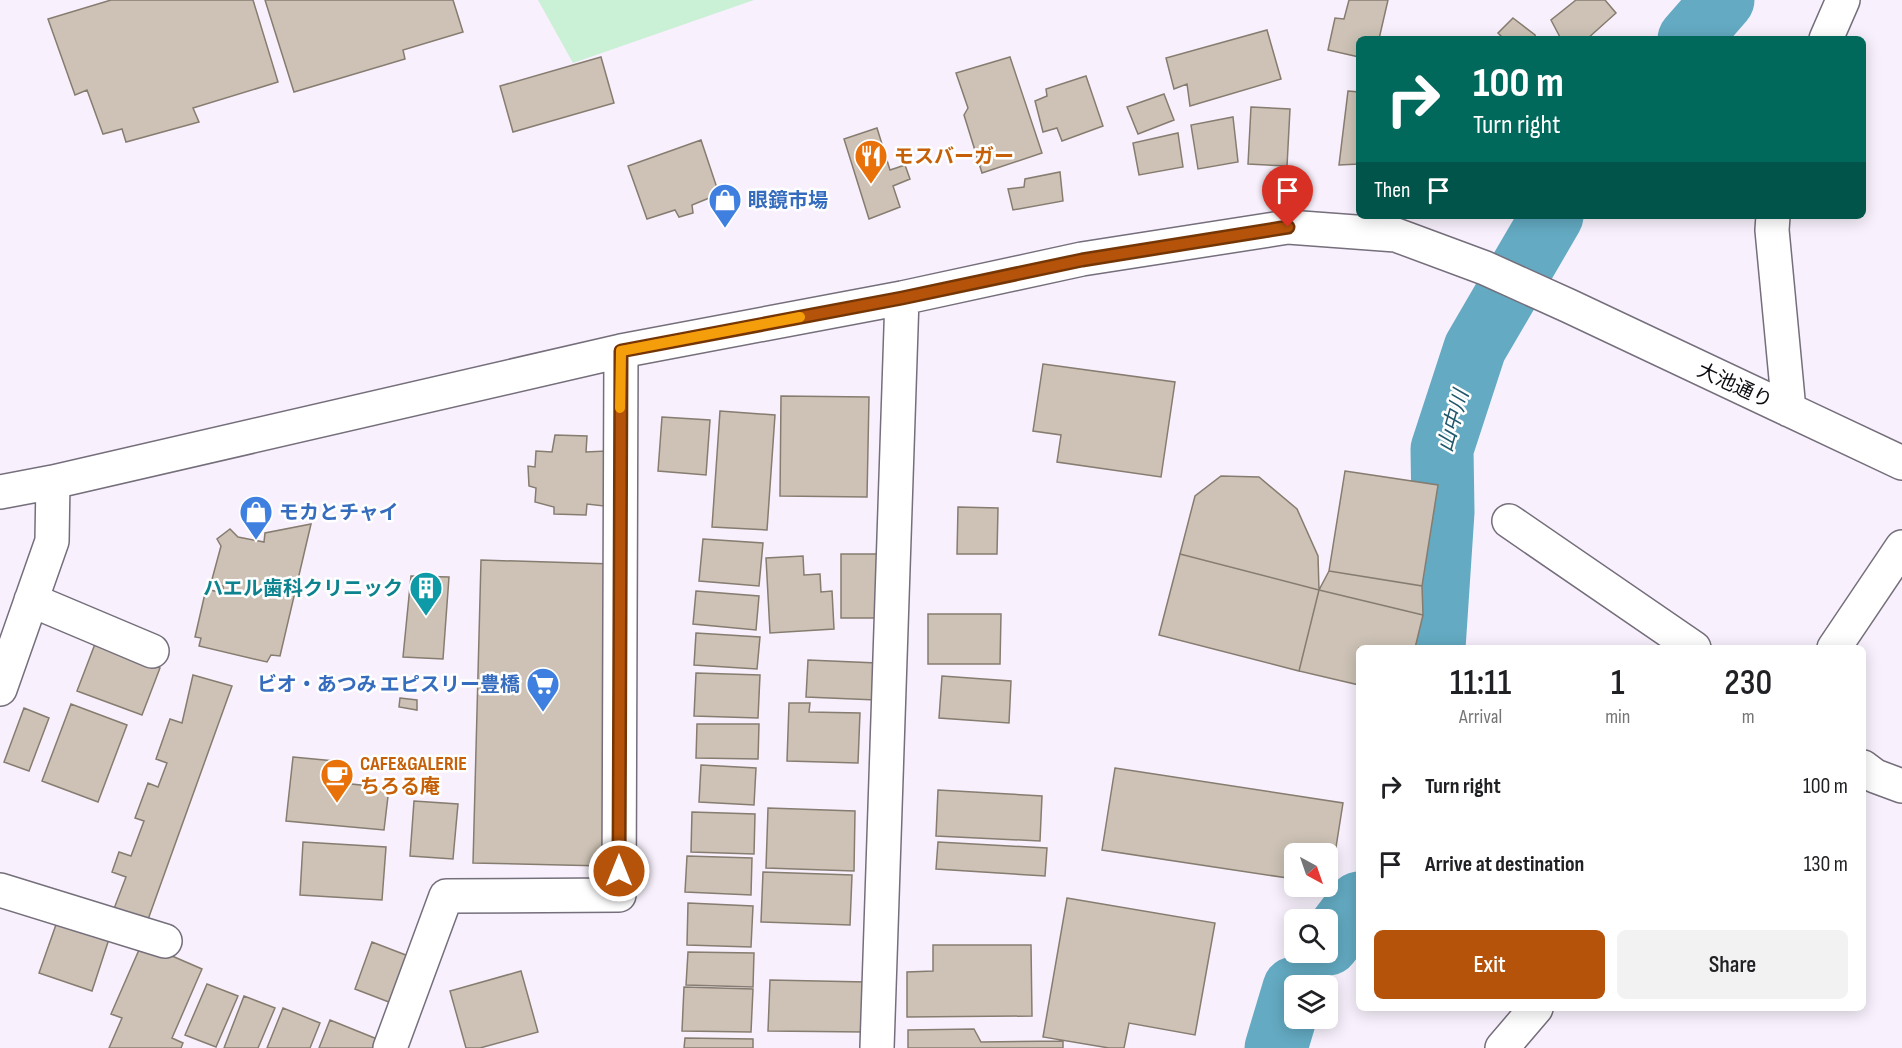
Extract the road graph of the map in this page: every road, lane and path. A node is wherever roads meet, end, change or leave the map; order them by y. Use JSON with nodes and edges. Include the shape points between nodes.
{"nodes":[{"id":1,"x":1843,"y":0,"type":"edge"},
{"id":2,"x":1827,"y":36,"type":"edge"},
{"id":3,"x":1773,"y":219,"type":"edge"},
{"id":4,"x":902,"y":298,"type":"junction"},
{"id":5,"x":621,"y":351,"type":"junction"},
{"id":6,"x":1789,"y":410,"type":"junction"},
{"id":7,"x":1902,"y":463,"type":"edge"},
{"id":8,"x":53,"y":482,"type":"junction"},
{"id":9,"x":0,"y":492,"type":"edge"},
{"id":10,"x":1509,"y":521,"type":"dead end"},
{"id":11,"x":1902,"y":546,"type":"edge"},
{"id":12,"x":31,"y":600,"type":"junction"},
{"id":13,"x":1690,"y":645,"type":"edge"},
{"id":14,"x":1836,"y":645,"type":"edge"},
{"id":15,"x":152,"y":651,"type":"dead end"},
{"id":16,"x":0,"y":689,"type":"edge"},
{"id":17,"x":1866,"y":769,"type":"edge"},
{"id":18,"x":1902,"y":786,"type":"edge"},
{"id":19,"x":0,"y":890,"type":"edge"},
{"id":20,"x":165,"y":941,"type":"dead end"},
{"id":21,"x":1533,"y":1011,"type":"edge"},
{"id":22,"x":390,"y":1048,"type":"edge"},
{"id":23,"x":877,"y":1048,"type":"edge"},
{"id":24,"x":1502,"y":1048,"type":"edge"}],
"edges":[{"from":1,"to":2,"type":"street"},
{"from":3,"to":6,"type":"street"},
{"from":4,"to":5,"type":"street","name":"大池通り"},
{"from":4,"to":6,"type":"street","name":"大池通り","via":[[1082,260],[1288,227],[1396,235],[1485,268]]},
{"from":4,"to":23,"type":"street"},
{"from":5,"to":8,"type":"street","name":"大池通り"},
{"from":5,"to":22,"type":"street","via":[[619,895],[446,896]]},
{"from":6,"to":7,"type":"street","name":"大池通り"},
{"from":8,"to":9,"type":"street","name":"大池通り"},
{"from":8,"to":12,"type":"street","via":[[52,541]]},
{"from":10,"to":13,"type":"street"},
{"from":11,"to":14,"type":"street"},
{"from":12,"to":15,"type":"street"},
{"from":12,"to":16,"type":"street"},
{"from":17,"to":18,"type":"street"},
{"from":19,"to":20,"type":"street"},
{"from":21,"to":24,"type":"street"}]}
